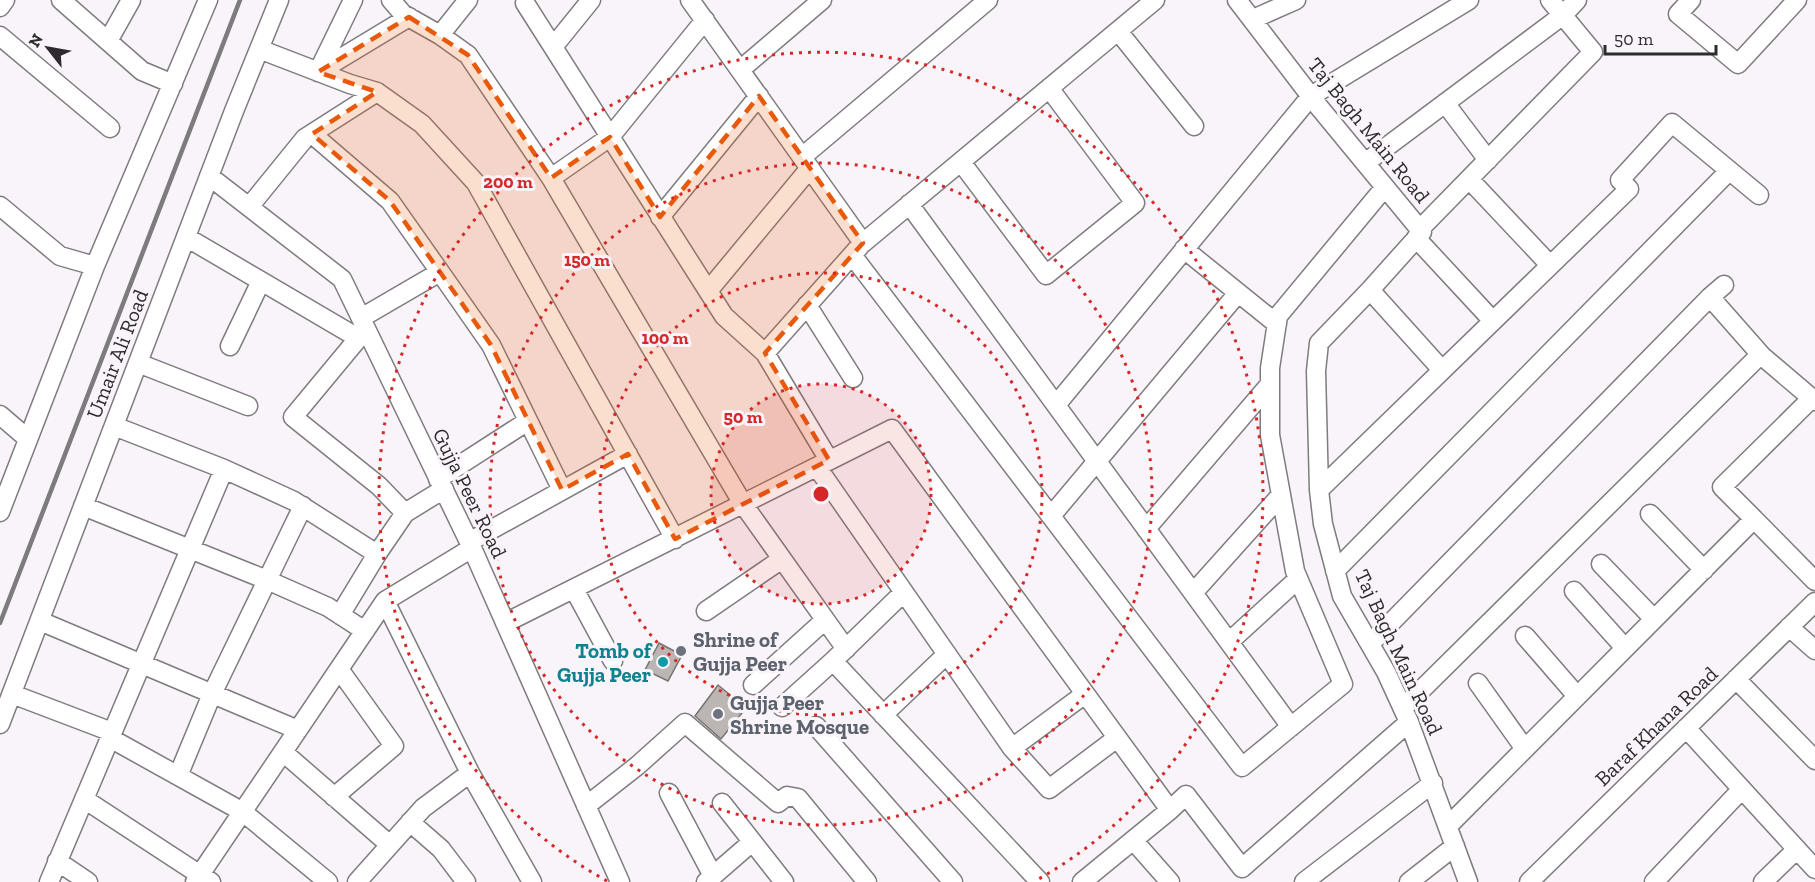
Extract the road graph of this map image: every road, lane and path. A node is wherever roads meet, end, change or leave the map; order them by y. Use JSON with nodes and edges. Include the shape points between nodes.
{"nodes":[{"id":1,"x":6,"y":0,"type":"edge"},
{"id":2,"x":61,"y":0,"type":"edge"},
{"id":3,"x":131,"y":0,"type":"edge"},
{"id":4,"x":208,"y":0,"type":"edge"},
{"id":5,"x":279,"y":0,"type":"edge"},
{"id":6,"x":352,"y":0,"type":"edge"},
{"id":7,"x":391,"y":0,"type":"edge"},
{"id":8,"x":468,"y":0,"type":"edge"},
{"id":9,"x":591,"y":0,"type":"edge"},
{"id":10,"x":690,"y":0,"type":"edge"},
{"id":11,"x":822,"y":0,"type":"edge"},
{"id":12,"x":988,"y":0,"type":"edge"},
{"id":13,"x":1155,"y":0,"type":"edge"},
{"id":14,"x":1237,"y":0,"type":"edge"},
{"id":15,"x":1296,"y":0,"type":"edge"},
{"id":16,"x":1469,"y":0,"type":"edge"},
{"id":17,"x":1550,"y":0,"type":"edge"},
{"id":18,"x":1577,"y":0,"type":"edge"},
{"id":19,"x":1691,"y":0,"type":"edge"},
{"id":20,"x":1797,"y":0,"type":"edge"},
{"id":21,"x":525,"y":3,"type":"dead end"},
{"id":22,"x":0,"y":7,"type":"edge"},
{"id":23,"x":1563,"y":15,"type":"junction"},
{"id":24,"x":409,"y":17,"type":"junction"},
{"id":25,"x":1252,"y":19,"type":"junction"},
{"id":26,"x":705,"y":20,"type":"junction"},
{"id":27,"x":1118,"y":31,"type":"junction"},
{"id":28,"x":440,"y":34,"type":"junction"},
{"id":29,"x":0,"y":36,"type":"edge"},
{"id":30,"x":108,"y":41,"type":"junction"},
{"id":31,"x":553,"y":47,"type":"junction"},
{"id":32,"x":259,"y":49,"type":"junction"},
{"id":33,"x":740,"y":70,"type":"junction"},
{"id":34,"x":318,"y":72,"type":"junction"},
{"id":35,"x":173,"y":84,"type":"junction"},
{"id":36,"x":1049,"y":88,"type":"junction"},
{"id":37,"x":377,"y":92,"type":"junction"},
{"id":38,"x":759,"y":96,"type":"junction"},
{"id":39,"x":1311,"y":96,"type":"junction"},
{"id":40,"x":1445,"y":103,"type":"junction"},
{"id":41,"x":1194,"y":126,"type":"dead end"},
{"id":42,"x":110,"y":128,"type":"dead end"},
{"id":43,"x":312,"y":134,"type":"junction"},
{"id":44,"x":610,"y":138,"type":"junction"},
{"id":45,"x":1488,"y":160,"type":"junction"},
{"id":46,"x":806,"y":162,"type":"junction"},
{"id":47,"x":961,"y":162,"type":"junction"},
{"id":48,"x":1365,"y":163,"type":"junction"},
{"id":49,"x":1729,"y":171,"type":"junction"},
{"id":50,"x":209,"y":176,"type":"junction"},
{"id":51,"x":551,"y":178,"type":"junction"},
{"id":52,"x":1469,"y":179,"type":"junction"},
{"id":53,"x":1385,"y":186,"type":"junction"},
{"id":54,"x":1759,"y":195,"type":"dead end"},
{"id":55,"x":909,"y":204,"type":"junction"},
{"id":56,"x":0,"y":206,"type":"edge"},
{"id":57,"x":249,"y":207,"type":"junction"},
{"id":58,"x":660,"y":217,"type":"junction"},
{"id":59,"x":1418,"y":234,"type":"junction"},
{"id":60,"x":186,"y":237,"type":"junction"},
{"id":61,"x":857,"y":249,"type":"junction"},
{"id":62,"x":1184,"y":249,"type":"junction"},
{"id":63,"x":1550,"y":265,"type":"junction"},
{"id":64,"x":95,"y":266,"type":"junction"},
{"id":65,"x":440,"y":272,"type":"junction"},
{"id":66,"x":261,"y":281,"type":"junction"},
{"id":67,"x":1724,"y":285,"type":"dead end"},
{"id":68,"x":1370,"y":290,"type":"junction"},
{"id":69,"x":708,"y":291,"type":"junction"},
{"id":70,"x":1238,"y":293,"type":"junction"},
{"id":71,"x":1710,"y":297,"type":"junction"},
{"id":72,"x":807,"y":305,"type":"junction"},
{"id":73,"x":1493,"y":321,"type":"junction"},
{"id":74,"x":1277,"y":324,"type":"junction"},
{"id":75,"x":362,"y":329,"type":"junction"},
{"id":76,"x":230,"y":346,"type":"dead end"},
{"id":77,"x":765,"y":353,"type":"junction"},
{"id":78,"x":1761,"y":355,"type":"junction"},
{"id":79,"x":138,"y":363,"type":"junction"},
{"id":80,"x":1442,"y":370,"type":"junction"},
{"id":81,"x":853,"y":378,"type":"dead end"},
{"id":82,"x":1270,"y":384,"type":"junction"},
{"id":83,"x":1813,"y":400,"type":"edge"},
{"id":84,"x":1056,"y":405,"type":"junction"},
{"id":85,"x":248,"y":406,"type":"dead end"},
{"id":86,"x":0,"y":415,"type":"edge"},
{"id":87,"x":528,"y":421,"type":"junction"},
{"id":88,"x":114,"y":426,"type":"junction"},
{"id":89,"x":28,"y":439,"type":"junction"},
{"id":90,"x":627,"y":454,"type":"junction"},
{"id":91,"x":1097,"y":462,"type":"junction"},
{"id":92,"x":823,"y":464,"type":"junction"},
{"id":93,"x":224,"y":469,"type":"junction"},
{"id":94,"x":441,"y":484,"type":"junction"},
{"id":95,"x":562,"y":490,"type":"junction"},
{"id":96,"x":1319,"y":490,"type":"junction"},
{"id":97,"x":1281,"y":495,"type":"junction"},
{"id":98,"x":2,"y":501,"type":"edge"},
{"id":99,"x":743,"y":504,"type":"junction"},
{"id":100,"x":83,"y":506,"type":"junction"},
{"id":101,"x":303,"y":506,"type":"junction"},
{"id":102,"x":405,"y":513,"type":"junction"},
{"id":103,"x":1650,"y":514,"type":"dead end"},
{"id":104,"x":1051,"y":516,"type":"junction"},
{"id":105,"x":1754,"y":519,"type":"junction"},
{"id":106,"x":1146,"y":529,"type":"junction"},
{"id":107,"x":675,"y":538,"type":"junction"},
{"id":108,"x":471,"y":545,"type":"junction"},
{"id":109,"x":190,"y":549,"type":"junction"},
{"id":110,"x":377,"y":554,"type":"junction"},
{"id":111,"x":782,"y":559,"type":"junction"},
{"id":112,"x":1600,"y":564,"type":"dead end"},
{"id":113,"x":1704,"y":570,"type":"junction"},
{"id":114,"x":1335,"y":571,"type":"junction"},
{"id":115,"x":1298,"y":579,"type":"junction"},
{"id":116,"x":267,"y":580,"type":"junction"},
{"id":117,"x":1815,"y":580,"type":"edge"},
{"id":118,"x":574,"y":589,"type":"junction"},
{"id":119,"x":1574,"y":591,"type":"dead end"},
{"id":120,"x":904,"y":592,"type":"junction"},
{"id":121,"x":1193,"y":593,"type":"junction"},
{"id":122,"x":385,"y":601,"type":"junction"},
{"id":123,"x":1815,"y":602,"type":"edge"},
{"id":124,"x":706,"y":611,"type":"dead end"},
{"id":125,"x":340,"y":615,"type":"junction"},
{"id":126,"x":1654,"y":619,"type":"junction"},
{"id":127,"x":825,"y":620,"type":"junction"},
{"id":128,"x":40,"y":621,"type":"junction"},
{"id":129,"x":506,"y":623,"type":"junction"},
{"id":130,"x":1789,"y":627,"type":"junction"},
{"id":131,"x":365,"y":631,"type":"junction"},
{"id":132,"x":1525,"y":636,"type":"dead end"},
{"id":133,"x":1229,"y":642,"type":"junction"},
{"id":134,"x":1370,"y":644,"type":"junction"},
{"id":135,"x":1625,"y":648,"type":"junction"},
{"id":136,"x":1815,"y":650,"type":"edge"},
{"id":137,"x":947,"y":654,"type":"junction"},
{"id":138,"x":839,"y":655,"type":"junction"},
{"id":139,"x":614,"y":661,"type":"dead end"},
{"id":140,"x":141,"y":662,"type":"junction"},
{"id":141,"x":339,"y":669,"type":"junction"},
{"id":142,"x":1736,"y":679,"type":"junction"},
{"id":143,"x":1478,"y":683,"type":"dead end"},
{"id":144,"x":753,"y":686,"type":"dead end"},
{"id":145,"x":12,"y":694,"type":"junction"},
{"id":146,"x":212,"y":694,"type":"junction"},
{"id":147,"x":1085,"y":694,"type":"junction"},
{"id":148,"x":1578,"y":696,"type":"junction"},
{"id":149,"x":782,"y":707,"type":"dead end"},
{"id":150,"x":882,"y":715,"type":"junction"},
{"id":151,"x":1406,"y":715,"type":"junction"},
{"id":152,"x":0,"y":724,"type":"edge"},
{"id":153,"x":816,"y":726,"type":"dead end"},
{"id":154,"x":1291,"y":727,"type":"junction"},
{"id":155,"x":1686,"y":728,"type":"junction"},
{"id":156,"x":298,"y":730,"type":"junction"},
{"id":157,"x":111,"y":735,"type":"junction"},
{"id":158,"x":1118,"y":738,"type":"junction"},
{"id":159,"x":1012,"y":748,"type":"junction"},
{"id":160,"x":1525,"y":749,"type":"junction"},
{"id":161,"x":283,"y":753,"type":"junction"},
{"id":162,"x":1815,"y":760,"type":"edge"},
{"id":163,"x":471,"y":773,"type":"junction"},
{"id":164,"x":178,"y":776,"type":"junction"},
{"id":165,"x":1433,"y":783,"type":"junction"},
{"id":166,"x":1742,"y":789,"type":"junction"},
{"id":167,"x":669,"y":793,"type":"dead end"},
{"id":168,"x":334,"y":797,"type":"junction"},
{"id":169,"x":84,"y":799,"type":"junction"},
{"id":170,"x":722,"y":803,"type":"dead end"},
{"id":171,"x":586,"y":806,"type":"junction"},
{"id":172,"x":1170,"y":810,"type":"junction"},
{"id":173,"x":243,"y":812,"type":"junction"},
{"id":174,"x":410,"y":822,"type":"junction"},
{"id":175,"x":1448,"y":826,"type":"junction"},
{"id":176,"x":1133,"y":840,"type":"junction"},
{"id":177,"x":752,"y":842,"type":"junction"},
{"id":178,"x":390,"y":845,"type":"junction"},
{"id":179,"x":1455,"y":846,"type":"junction"},
{"id":180,"x":1797,"y":849,"type":"junction"},
{"id":181,"x":57,"y":861,"type":"junction"},
{"id":182,"x":1815,"y":869,"type":"edge"},
{"id":183,"x":202,"y":879,"type":"edge"},
{"id":184,"x":708,"y":880,"type":"edge"},
{"id":185,"x":1534,"y":880,"type":"edge"},
{"id":186,"x":49,"y":882,"type":"edge"},
{"id":187,"x":88,"y":882,"type":"edge"},
{"id":188,"x":328,"y":882,"type":"edge"},
{"id":189,"x":357,"y":882,"type":"edge"},
{"id":190,"x":466,"y":882,"type":"edge"},
{"id":191,"x":532,"y":882,"type":"edge"},
{"id":192,"x":620,"y":882,"type":"edge"},
{"id":193,"x":784,"y":882,"type":"edge"},
{"id":194,"x":867,"y":882,"type":"edge"},
{"id":195,"x":953,"y":882,"type":"edge"},
{"id":196,"x":1040,"y":882,"type":"edge"},
{"id":197,"x":1083,"y":882,"type":"edge"},
{"id":198,"x":1170,"y":882,"type":"edge"},
{"id":199,"x":1304,"y":882,"type":"edge"},
{"id":200,"x":1409,"y":882,"type":"edge"},
{"id":201,"x":1468,"y":882,"type":"edge"},
{"id":202,"x":1654,"y":882,"type":"edge"},
{"id":203,"x":1763,"y":882,"type":"edge"}],
"edges":[{"from":1,"to":22,"type":"street"},
{"from":2,"to":30,"type":"street"},
{"from":3,"to":30,"type":"street"},
{"from":4,"to":35,"type":"street"},
{"from":5,"to":32,"type":"street","name":"Umair Ali Road"},
{"from":6,"to":34,"type":"street"},
{"from":7,"to":24,"type":"street"},
{"from":8,"to":28,"type":"street"},
{"from":9,"to":31,"type":"street"},
{"from":10,"to":26,"type":"street"},
{"from":11,"to":33,"type":"street"},
{"from":12,"to":46,"type":"street"},
{"from":13,"to":27,"type":"street"},
{"from":14,"to":25,"type":"street","name":"Taj Bagh Main Road"},
{"from":15,"to":25,"type":"street"},
{"from":16,"to":39,"type":"street"},
{"from":17,"to":23,"type":"street"},
{"from":18,"to":23,"type":"street"},
{"from":19,"to":20,"type":"street","via":[[1678,14],[1738,64]]},
{"from":21,"to":31,"type":"street"},
{"from":23,"to":40,"type":"street"},
{"from":23,"to":45,"type":"street","via":[[1593,52]]},
{"from":24,"to":28,"type":"street"},
{"from":24,"to":34,"type":"street"},
{"from":25,"to":39,"type":"street","name":"Taj Bagh Main Road"},
{"from":26,"to":33,"type":"street"},
{"from":26,"to":44,"type":"street"},
{"from":27,"to":36,"type":"street"},
{"from":27,"to":41,"type":"street"},
{"from":28,"to":51,"type":"street","via":[[468,55]]},
{"from":29,"to":42,"type":"street"},
{"from":30,"to":35,"type":"street","via":[[142,71]]},
{"from":31,"to":44,"type":"street"},
{"from":32,"to":34,"type":"street"},
{"from":32,"to":50,"type":"street","name":"Umair Ali Road"},
{"from":33,"to":38,"type":"street"},
{"from":34,"to":37,"type":"street"},
{"from":35,"to":64,"type":"street"},
{"from":36,"to":47,"type":"street"},
{"from":36,"to":47,"type":"street","via":[[1135,203],[1046,275]]},
{"from":37,"to":43,"type":"street"},
{"from":37,"to":90,"type":"street","via":[[422,124],[476,183]]},
{"from":38,"to":46,"type":"street"},
{"from":38,"to":58,"type":"street"},
{"from":39,"to":48,"type":"street","name":"Taj Bagh Main Road"},
{"from":39,"to":62,"type":"street"},
{"from":40,"to":45,"type":"street"},
{"from":40,"to":48,"type":"street"},
{"from":43,"to":57,"type":"street"},
{"from":43,"to":65,"type":"street","via":[[390,201]]},
{"from":44,"to":51,"type":"street"},
{"from":44,"to":58,"type":"street"},
{"from":45,"to":52,"type":"street"},
{"from":46,"to":61,"type":"street"},
{"from":46,"to":69,"type":"street"},
{"from":47,"to":55,"type":"street"},
{"from":48,"to":53,"type":"street","name":"Taj Bagh Main Road"},
{"from":49,"to":54,"type":"street"},
{"from":49,"to":63,"type":"street","via":[[1672,123],[1620,180],[1629,189]]},
{"from":49,"to":114,"type":"street"},
{"from":50,"to":57,"type":"street","name":"Gujja Peer Road"},
{"from":50,"to":60,"type":"street","name":"Umair Ali Road"},
{"from":51,"to":99,"type":"street"},
{"from":52,"to":59,"type":"street"},
{"from":52,"to":63,"type":"street"},
{"from":53,"to":59,"type":"street","name":"Taj Bagh Main Road"},
{"from":53,"to":74,"type":"street","via":[[1278,316]]},
{"from":55,"to":61,"type":"street"},
{"from":55,"to":84,"type":"street"},
{"from":56,"to":64,"type":"street","via":[[60,256]]},
{"from":57,"to":75,"type":"street","name":"Gujja Peer Road","via":[[342,279]]},
{"from":58,"to":69,"type":"street"},
{"from":59,"to":68,"type":"street","name":"Taj Bagh Main Road"},
{"from":59,"to":73,"type":"street"},
{"from":60,"to":66,"type":"street"},
{"from":60,"to":79,"type":"street","name":"Umair Ali Road"},
{"from":61,"to":72,"type":"street"},
{"from":61,"to":104,"type":"street"},
{"from":62,"to":70,"type":"street"},
{"from":62,"to":84,"type":"street"},
{"from":63,"to":73,"type":"street"},
{"from":64,"to":89,"type":"street"},
{"from":65,"to":75,"type":"street"},
{"from":65,"to":87,"type":"street","via":[[491,345]]},
{"from":66,"to":75,"type":"street"},
{"from":66,"to":76,"type":"street"},
{"from":67,"to":71,"type":"street"},
{"from":68,"to":80,"type":"street"},
{"from":68,"to":96,"type":"street","name":"Taj Bagh Main Road","via":[[1319,343]]},
{"from":69,"to":77,"type":"street","via":[[724,316]]},
{"from":70,"to":74,"type":"street"},
{"from":70,"to":91,"type":"street"},
{"from":71,"to":78,"type":"street"},
{"from":71,"to":134,"type":"street"},
{"from":72,"to":77,"type":"street"},
{"from":72,"to":81,"type":"street"},
{"from":73,"to":80,"type":"street"},
{"from":74,"to":82,"type":"street"},
{"from":75,"to":94,"type":"street","name":"Gujja Peer Road"},
{"from":75,"to":102,"type":"street","via":[[293,417],[379,486]]},
{"from":77,"to":92,"type":"street"},
{"from":78,"to":83,"type":"street"},
{"from":78,"to":151,"type":"street"},
{"from":79,"to":85,"type":"street"},
{"from":79,"to":88,"type":"street","name":"Umair Ali Road"},
{"from":80,"to":96,"type":"street"},
{"from":82,"to":97,"type":"street","via":[[1270,435]]},
{"from":82,"to":106,"type":"street"},
{"from":83,"to":105,"type":"street","via":[[1722,487]]},
{"from":84,"to":91,"type":"street"},
{"from":86,"to":89,"type":"street"},
{"from":87,"to":94,"type":"street"},
{"from":87,"to":95,"type":"street"},
{"from":88,"to":93,"type":"street"},
{"from":88,"to":100,"type":"street","name":"Umair Ali Road"},
{"from":89,"to":98,"type":"street"},
{"from":90,"to":95,"type":"street"},
{"from":90,"to":107,"type":"street"},
{"from":91,"to":104,"type":"street"},
{"from":91,"to":106,"type":"street"},
{"from":92,"to":99,"type":"street"},
{"from":92,"to":120,"type":"street"},
{"from":92,"to":147,"type":"street","via":[[892,429]]},
{"from":93,"to":101,"type":"street"},
{"from":93,"to":109,"type":"street"},
{"from":94,"to":102,"type":"street"},
{"from":94,"to":108,"type":"street","name":"Gujja Peer Road"},
{"from":95,"to":108,"type":"street"},
{"from":96,"to":114,"type":"street","name":"Taj Bagh Main Road"},
{"from":97,"to":115,"type":"street"},
{"from":97,"to":121,"type":"street"},
{"from":99,"to":107,"type":"street"},
{"from":99,"to":111,"type":"street"},
{"from":100,"to":109,"type":"street"},
{"from":100,"to":128,"type":"street","name":"Umair Ali Road"},
{"from":101,"to":110,"type":"street"},
{"from":101,"to":116,"type":"street"},
{"from":102,"to":110,"type":"street"},
{"from":103,"to":113,"type":"street"},
{"from":104,"to":154,"type":"street","via":[[1242,768]]},
{"from":105,"to":113,"type":"street"},
{"from":105,"to":117,"type":"street"},
{"from":106,"to":121,"type":"street"},
{"from":107,"to":118,"type":"street"},
{"from":108,"to":122,"type":"street"},
{"from":108,"to":129,"type":"street","name":"Gujja Peer Road"},
{"from":109,"to":116,"type":"street"},
{"from":109,"to":140,"type":"street"},
{"from":110,"to":125,"type":"street"},
{"from":111,"to":124,"type":"street"},
{"from":111,"to":127,"type":"street"},
{"from":112,"to":126,"type":"street"},
{"from":113,"to":126,"type":"street"},
{"from":114,"to":134,"type":"street","name":"Taj Bagh Main Road","via":[[1342,596]]},
{"from":115,"to":133,"type":"street"},
{"from":115,"to":154,"type":"street","via":[[1343,684]]},
{"from":116,"to":125,"type":"street"},
{"from":116,"to":146,"type":"street"},
{"from":118,"to":129,"type":"street"},
{"from":118,"to":139,"type":"street"},
{"from":119,"to":135,"type":"street"},
{"from":120,"to":137,"type":"street"},
{"from":120,"to":138,"type":"street"},
{"from":121,"to":133,"type":"street"},
{"from":122,"to":131,"type":"street"},
{"from":122,"to":163,"type":"street"},
{"from":123,"to":130,"type":"street","name":"Baraf Khana Road"},
{"from":125,"to":131,"type":"street"},
{"from":126,"to":135,"type":"street"},
{"from":127,"to":138,"type":"street"},
{"from":127,"to":144,"type":"street"},
{"from":128,"to":140,"type":"street"},
{"from":128,"to":145,"type":"street","name":"Umair Ali Road"},
{"from":129,"to":171,"type":"street","name":"Gujja Peer Road"},
{"from":130,"to":136,"type":"street"},
{"from":130,"to":142,"type":"street","name":"Baraf Khana Road"},
{"from":131,"to":141,"type":"street"},
{"from":132,"to":148,"type":"street"},
{"from":133,"to":154,"type":"street"},
{"from":134,"to":151,"type":"street","name":"Taj Bagh Main Road"},
{"from":135,"to":148,"type":"street"},
{"from":137,"to":150,"type":"street"},
{"from":137,"to":159,"type":"street"},
{"from":138,"to":149,"type":"street"},
{"from":138,"to":150,"type":"street"},
{"from":140,"to":146,"type":"street"},
{"from":140,"to":157,"type":"street"},
{"from":141,"to":156,"type":"street"},
{"from":141,"to":168,"type":"street","via":[[394,746]]},
{"from":142,"to":155,"type":"street","name":"Baraf Khana Road"},
{"from":142,"to":162,"type":"street"},
{"from":143,"to":160,"type":"street"},
{"from":145,"to":152,"type":"street","name":"Umair Ali Road"},
{"from":145,"to":157,"type":"street"},
{"from":146,"to":156,"type":"street"},
{"from":146,"to":164,"type":"street"},
{"from":147,"to":158,"type":"street"},
{"from":147,"to":159,"type":"street"},
{"from":148,"to":160,"type":"street"},
{"from":150,"to":196,"type":"street"},
{"from":151,"to":165,"type":"street","name":"Taj Bagh Main Road"},
{"from":151,"to":172,"type":"street","via":[[1242,868],[1186,795]]},
{"from":153,"to":195,"type":"street"},
{"from":155,"to":166,"type":"street"},
{"from":155,"to":185,"type":"street","name":"Baraf Khana Road"},
{"from":156,"to":161,"type":"street"},
{"from":157,"to":164,"type":"street"},
{"from":157,"to":169,"type":"street"},
{"from":158,"to":159,"type":"street","via":[[1049,789]]},
{"from":158,"to":172,"type":"street"},
{"from":160,"to":175,"type":"street"},
{"from":161,"to":168,"type":"street"},
{"from":161,"to":173,"type":"street"},
{"from":163,"to":174,"type":"street"},
{"from":163,"to":191,"type":"street"},
{"from":164,"to":173,"type":"street"},
{"from":165,"to":175,"type":"street","name":"Taj Bagh Main Road"},
{"from":165,"to":199,"type":"street"},
{"from":166,"to":180,"type":"street"},
{"from":166,"to":202,"type":"street"},
{"from":167,"to":184,"type":"street"},
{"from":168,"to":178,"type":"street"},
{"from":169,"to":181,"type":"street"},
{"from":169,"to":183,"type":"street"},
{"from":170,"to":177,"type":"street"},
{"from":171,"to":192,"type":"street","name":"Gujja Peer Road"},
{"from":171,"to":194,"type":"street","via":[[685,723],[778,803],[787,796],[798,798]]},
{"from":172,"to":176,"type":"street"},
{"from":173,"to":183,"type":"street"},
{"from":173,"to":188,"type":"street"},
{"from":174,"to":178,"type":"street"},
{"from":174,"to":190,"type":"street","via":[[441,849]]},
{"from":175,"to":179,"type":"street","name":"Taj Bagh Main Road"},
{"from":176,"to":197,"type":"street"},
{"from":176,"to":198,"type":"street"},
{"from":177,"to":184,"type":"street"},
{"from":177,"to":193,"type":"street"},
{"from":178,"to":189,"type":"street"},
{"from":179,"to":200,"type":"street"},
{"from":179,"to":201,"type":"street","name":"Taj Bagh Main Road"},
{"from":180,"to":182,"type":"street"},
{"from":180,"to":203,"type":"street"},
{"from":181,"to":186,"type":"street"},
{"from":181,"to":187,"type":"street"}]}
